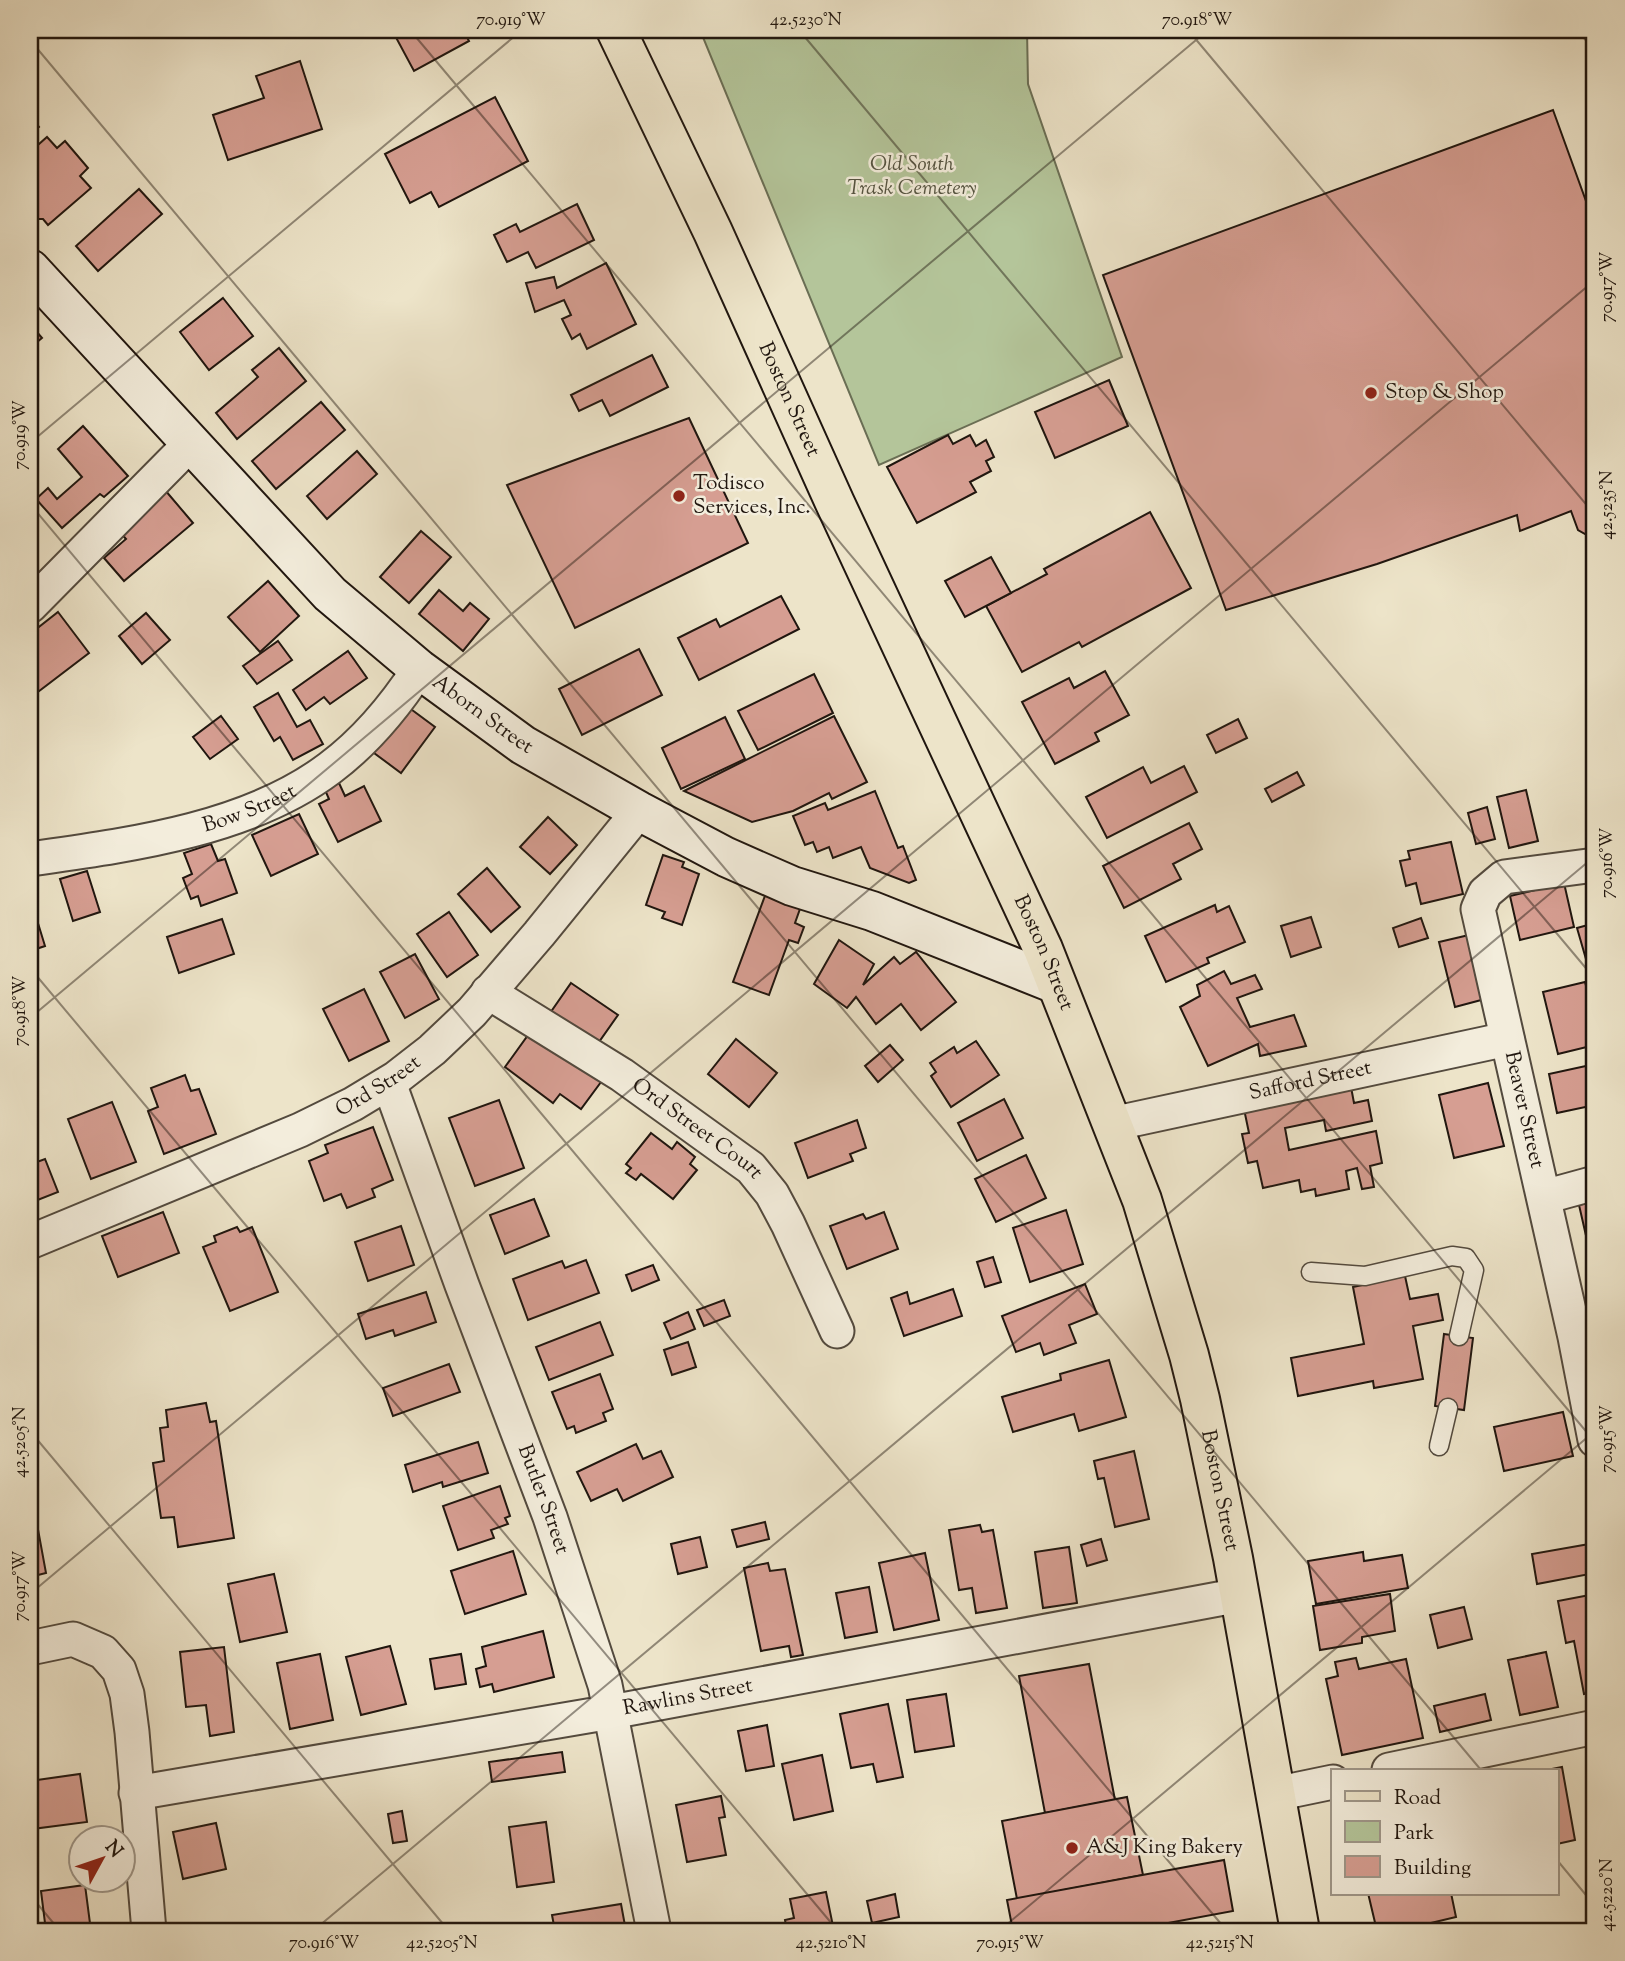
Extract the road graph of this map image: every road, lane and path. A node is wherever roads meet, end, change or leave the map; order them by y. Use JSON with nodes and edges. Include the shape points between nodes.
{"nodes":[{"id":1,"x":616,"y":30,"type":"edge"},
{"id":2,"x":30,"y":269,"type":"edge"},
{"id":3,"x":190,"y":444,"type":"junction"},
{"id":4,"x":30,"y":606,"type":"edge"},
{"id":5,"x":419,"y":669,"type":"junction"},
{"id":6,"x":639,"y":811,"type":"junction"},
{"id":7,"x":30,"y":859,"type":"edge"},
{"id":8,"x":1595,"y":865,"type":"edge"},
{"id":9,"x":1056,"y":984,"type":"junction"},
{"id":10,"x":488,"y":992,"type":"junction"},
{"id":11,"x":1507,"y":1039,"type":"junction"},
{"id":12,"x":389,"y":1083,"type":"junction"},
{"id":13,"x":1112,"y":1124,"type":"junction"},
{"id":14,"x":1595,"y":1183,"type":"edge"},
{"id":15,"x":1544,"y":1197,"type":"junction"},
{"id":16,"x":30,"y":1242,"type":"edge"},
{"id":17,"x":1311,"y":1272,"type":"dead end"},
{"id":18,"x":837,"y":1331,"type":"dead end"},
{"id":19,"x":1459,"y":1336,"type":"dead end"},
{"id":20,"x":1448,"y":1408,"type":"dead end"},
{"id":21,"x":1595,"y":1440,"type":"edge"},
{"id":22,"x":1439,"y":1446,"type":"dead end"},
{"id":23,"x":1240,"y":1595,"type":"junction"},
{"id":24,"x":30,"y":1648,"type":"edge"},
{"id":25,"x":611,"y":1712,"type":"junction"},
{"id":26,"x":1595,"y":1727,"type":"edge"},
{"id":27,"x":1394,"y":1769,"type":"edge"},
{"id":28,"x":1331,"y":1782,"type":"edge"},
{"id":29,"x":136,"y":1793,"type":"junction"},
{"id":30,"x":1275,"y":1794,"type":"junction"},
{"id":31,"x":149,"y":1931,"type":"edge"},
{"id":32,"x":654,"y":1931,"type":"edge"},
{"id":33,"x":1300,"y":1931,"type":"edge"}],
"edges":[{"from":1,"to":9,"type":"main road","name":"Boston Street"},
{"from":2,"to":3,"type":"street","name":"Aborn Street"},
{"from":3,"to":4,"type":"street"},
{"from":3,"to":5,"type":"street","name":"Aborn Street","via":[[330,594]]},
{"from":5,"to":6,"type":"street","name":"Aborn Street","via":[[523,746]]},
{"from":5,"to":7,"type":"street","name":"Bow Street","via":[[394,706],[329,769],[247,814],[135,844]]},
{"from":6,"to":9,"type":"street","name":"Aborn Street","via":[[792,886],[872,911]]},
{"from":6,"to":10,"type":"street","name":"Ord Street"},
{"from":8,"to":11,"type":"street","name":"Beaver Street","via":[[1504,877],[1485,893],[1478,909]]},
{"from":9,"to":13,"type":"main road","name":"Boston Street"},
{"from":10,"to":12,"type":"street","name":"Ord Street","via":[[432,1050]]},
{"from":10,"to":18,"type":"street","name":"Ord Street Court","via":[[622,1075],[751,1168],[788,1224]]},
{"from":11,"to":13,"type":"street","name":"Safford Street"},
{"from":11,"to":15,"type":"street","name":"Beaver Street"},
{"from":12,"to":16,"type":"street","name":"Ord Street","via":[[300,1130]]},
{"from":12,"to":25,"type":"street","name":"Butler Street","via":[[550,1517]]},
{"from":13,"to":23,"type":"main road","name":"Boston Street","via":[[1142,1200],[1189,1354]]},
{"from":14,"to":15,"type":"street"},
{"from":15,"to":21,"type":"street","name":"Beaver Street"},
{"from":17,"to":19,"type":"lane","via":[[1365,1276],[1452,1256],[1466,1258],[1474,1270]]},
{"from":20,"to":22,"type":"lane"},
{"from":23,"to":25,"type":"street","name":"Rawlins Street"},
{"from":23,"to":30,"type":"main road","name":"Boston Street"},
{"from":24,"to":29,"type":"street","via":[[73,1639],[101,1650],[119,1670],[127,1694]]},
{"from":25,"to":29,"type":"street","name":"Rawlins Street"},
{"from":25,"to":32,"type":"street","name":"Butler Street"},
{"from":26,"to":27,"type":"street"},
{"from":28,"to":30,"type":"street"},
{"from":29,"to":31,"type":"street"},
{"from":30,"to":33,"type":"main road","name":"Boston Street"}]}
